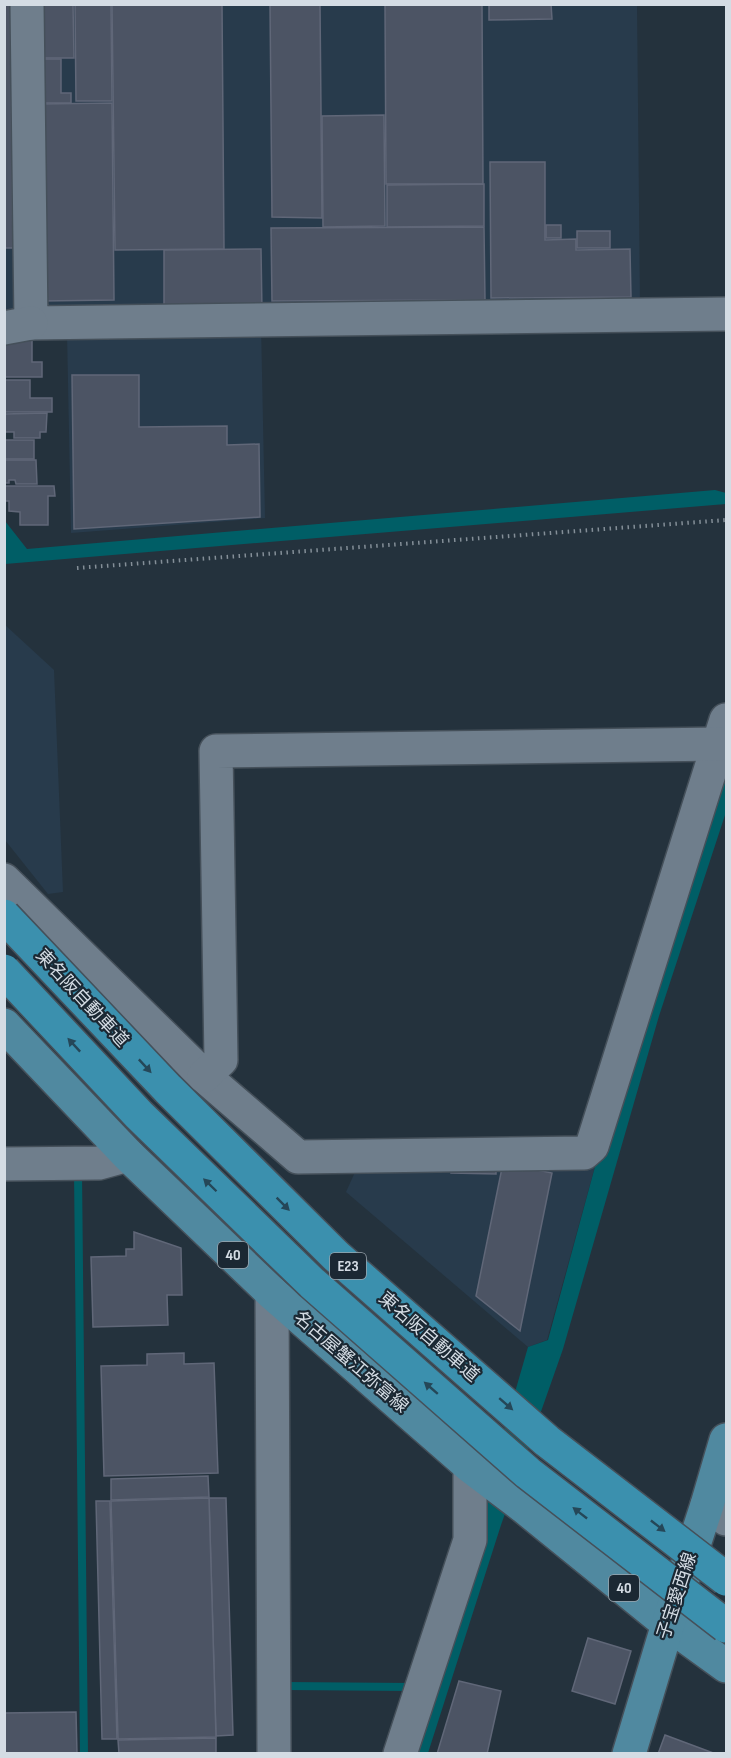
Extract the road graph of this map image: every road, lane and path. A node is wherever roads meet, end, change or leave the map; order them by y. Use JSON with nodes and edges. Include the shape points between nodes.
{"nodes":[{"id":1,"x":27,"y":4,"type":"edge"},
{"id":2,"x":726,"y":314,"type":"edge"},
{"id":3,"x":18,"y":325,"type":"edge"},
{"id":4,"x":726,"y":520,"type":"edge"},
{"id":5,"x":77,"y":568,"type":"dead end"},
{"id":6,"x":723,"y":732,"type":"edge"},
{"id":7,"x":4,"y":880,"type":"edge"},
{"id":8,"x":4,"y":916,"type":"edge"},
{"id":9,"x":4,"y":971,"type":"edge"},
{"id":10,"x":4,"y":1025,"type":"edge"},
{"id":11,"x":204,"y":1076,"type":"junction"},
{"id":12,"x":128,"y":1155,"type":"junction"},
{"id":13,"x":4,"y":1164,"type":"edge"},
{"id":14,"x":272,"y":1293,"type":"junction"},
{"id":15,"x":726,"y":1440,"type":"edge"},
{"id":16,"x":473,"y":1468,"type":"junction"},
{"id":17,"x":717,"y":1512,"type":"edge"},
{"id":18,"x":726,"y":1579,"type":"edge"},
{"id":19,"x":668,"y":1624,"type":"junction"},
{"id":20,"x":726,"y":1626,"type":"edge"},
{"id":21,"x":726,"y":1666,"type":"edge"},
{"id":22,"x":274,"y":1754,"type":"edge"},
{"id":23,"x":400,"y":1754,"type":"edge"},
{"id":24,"x":629,"y":1754,"type":"edge"}],
"edges":[{"from":1,"to":3,"type":"street"},
{"from":2,"to":3,"type":"street"},
{"from":4,"to":5,"type":"path"},
{"from":6,"to":11,"type":"street","via":[[216,752],[221,1060]]},
{"from":6,"to":11,"type":"street","via":[[592,1146],[584,1153],[298,1157]]},
{"from":7,"to":11,"type":"street"},
{"from":8,"to":18,"type":"highway","name":"東名阪自動車道","number":"E23","one_way":true,"bridge":true,"via":[[168,1089],[336,1256],[548,1441]]},
{"from":20,"to":9,"type":"highway","name":"東名阪自動車道","number":"E23","one_way":true,"bridge":true,"via":[[528,1473],[312,1283],[139,1115]]},
{"from":10,"to":12,"type":"main road","name":"名古屋蟹江弥富線","number":"40"},
{"from":12,"to":13,"type":"street","via":[[99,1163]]},
{"from":12,"to":14,"type":"main road","name":"名古屋蟹江弥富線","number":"40"},
{"from":14,"to":16,"type":"main road","name":"名古屋蟹江弥富線","number":"40"},
{"from":14,"to":22,"type":"street"},
{"from":15,"to":17,"type":"main road","name":"子宝愛西線"},
{"from":16,"to":19,"type":"main road","name":"名古屋蟹江弥富線","number":"40"},
{"from":16,"to":23,"type":"street","via":[[470,1540]]},
{"from":17,"to":19,"type":"main road","name":"子宝愛西線"},
{"from":19,"to":21,"type":"main road","name":"名古屋蟹江弥富線","number":"40"},
{"from":19,"to":24,"type":"main road","name":"子宝愛西線"}]}
